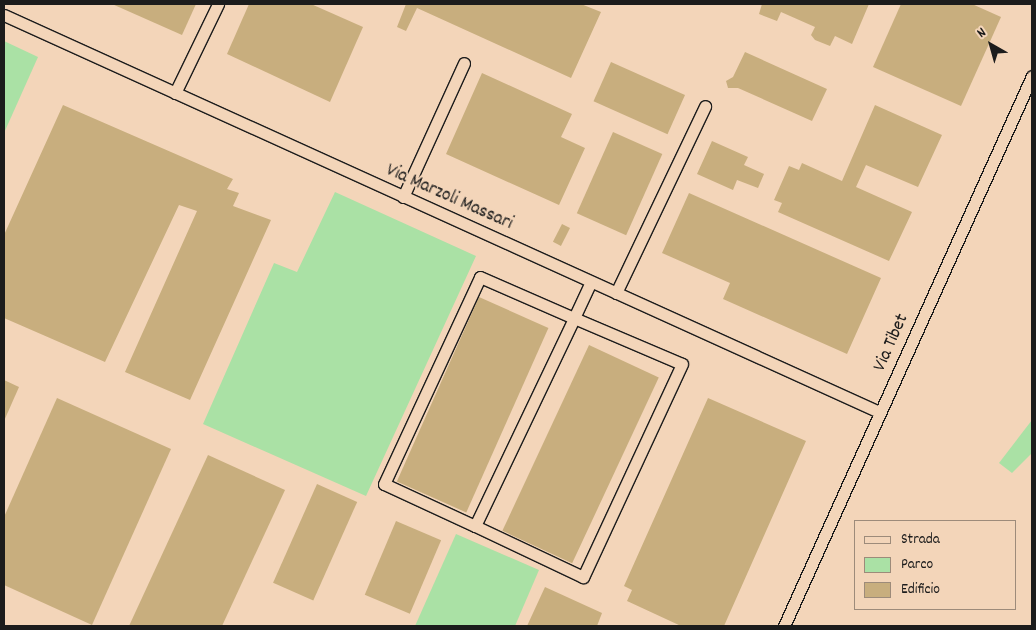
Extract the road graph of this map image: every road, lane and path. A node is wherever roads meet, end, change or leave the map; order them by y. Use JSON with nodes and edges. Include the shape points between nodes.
{"nodes":[{"id":1,"x":218,"y":4,"type":"edge"},
{"id":2,"x":4,"y":15,"type":"edge"},
{"id":3,"x":464,"y":63,"type":"dead end"},
{"id":4,"x":1032,"y":76,"type":"edge"},
{"id":5,"x":175,"y":93,"type":"junction"},
{"id":6,"x":705,"y":106,"type":"dead end"},
{"id":7,"x":404,"y":197,"type":"junction"},
{"id":8,"x":592,"y":282,"type":"junction"},
{"id":9,"x":616,"y":293,"type":"junction"},
{"id":10,"x":574,"y":318,"type":"junction"},
{"id":11,"x":879,"y":412,"type":"junction"},
{"id":12,"x":475,"y":526,"type":"junction"},
{"id":13,"x":784,"y":626,"type":"edge"}],
"edges":[{"from":1,"to":5,"type":"street"},
{"from":2,"to":5,"type":"street","name":"Via Marzoli Massari"},
{"from":3,"to":7,"type":"street"},
{"from":4,"to":11,"type":"street","name":"Via Tibet"},
{"from":5,"to":7,"type":"street","name":"Via Marzoli Massari"},
{"from":6,"to":9,"type":"street"},
{"from":7,"to":8,"type":"street","name":"Via Marzoli Massari"},
{"from":8,"to":9,"type":"street","name":"Via Marzoli Massari"},
{"from":8,"to":10,"type":"street"},
{"from":9,"to":11,"type":"street","name":"Via Marzoli Massari"},
{"from":10,"to":12,"type":"street"},
{"from":10,"to":12,"type":"street","via":[[480,277],[384,484]]},
{"from":10,"to":12,"type":"street","via":[[682,364],[583,577]]},
{"from":11,"to":13,"type":"street","name":"Via Tibet"}]}
